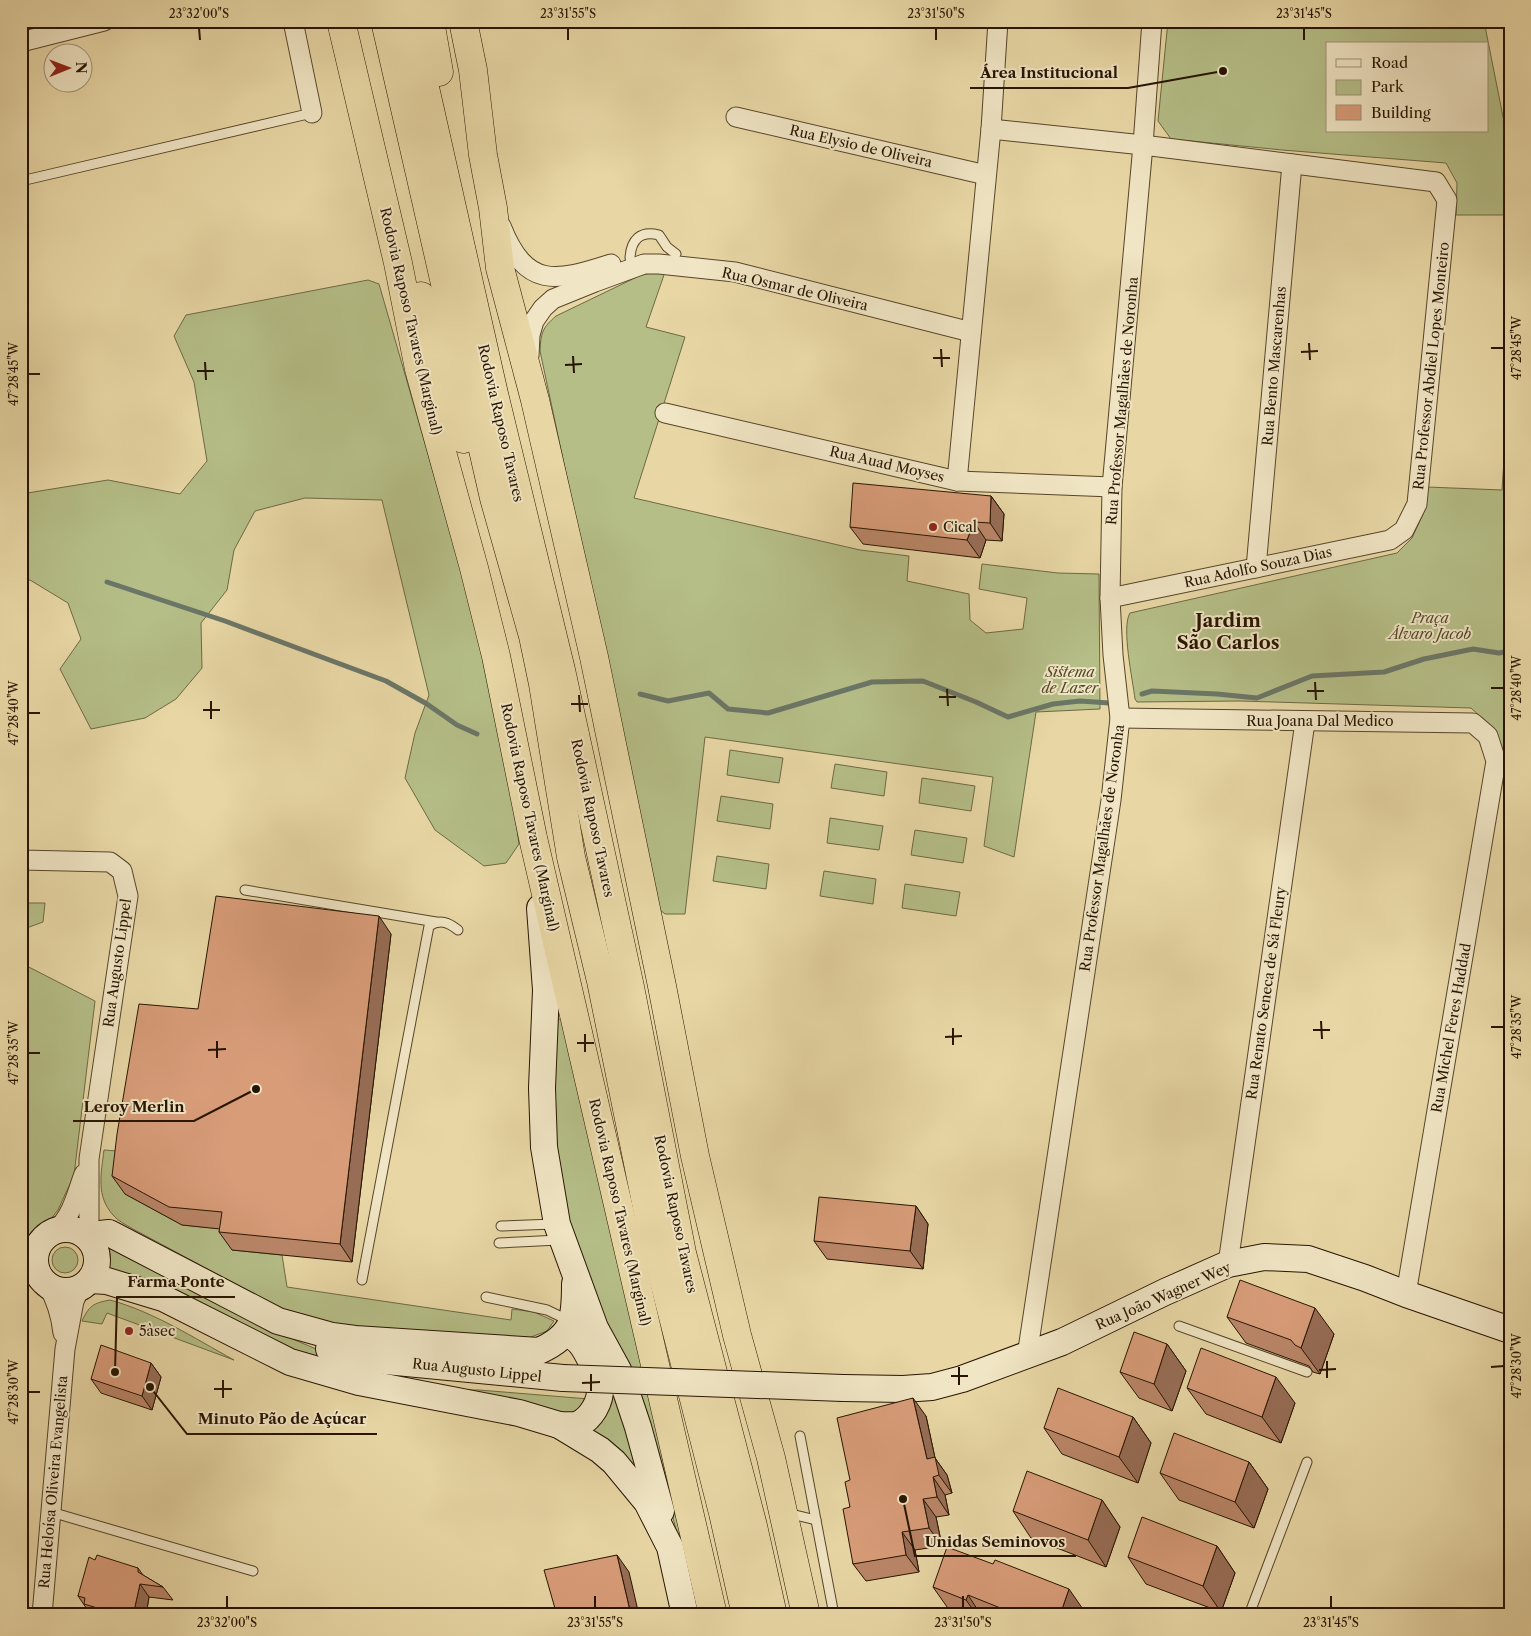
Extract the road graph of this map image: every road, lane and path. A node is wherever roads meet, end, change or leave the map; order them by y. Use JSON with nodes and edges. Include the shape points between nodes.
{"nodes":[{"id":1,"x":104,"y":21,"type":"edge"},
{"id":2,"x":293,"y":21,"type":"edge"},
{"id":3,"x":385,"y":21,"type":"edge"},
{"id":4,"x":410,"y":21,"type":"edge"},
{"id":5,"x":430,"y":21,"type":"edge"},
{"id":6,"x":463,"y":21,"type":"edge"},
{"id":7,"x":1152,"y":21,"type":"edge"},
{"id":8,"x":995,"y":22,"type":"edge"},
{"id":9,"x":343,"y":31,"type":"edge"},
{"id":10,"x":21,"y":42,"type":"edge"},
{"id":11,"x":312,"y":113,"type":"joint"},
{"id":12,"x":736,"y":117,"type":"dead end"},
{"id":13,"x":991,"y":130,"type":"junction"},
{"id":14,"x":1143,"y":145,"type":"junction"},
{"id":15,"x":1292,"y":164,"type":"junction"},
{"id":16,"x":986,"y":176,"type":"junction"},
{"id":17,"x":21,"y":181,"type":"edge"},
{"id":18,"x":493,"y":208,"type":"junction"},
{"id":19,"x":735,"y":272,"type":"junction"},
{"id":20,"x":467,"y":276,"type":"junction"},
{"id":21,"x":971,"y":332,"type":"junction"},
{"id":22,"x":535,"y":400,"type":"junction"},
{"id":23,"x":664,"y":412,"type":"dead end"},
{"id":24,"x":957,"y":481,"type":"junction"},
{"id":25,"x":1112,"y":487,"type":"junction"},
{"id":26,"x":1404,"y":530,"type":"joint"},
{"id":27,"x":1256,"y":568,"type":"junction"},
{"id":28,"x":1110,"y":598,"type":"junction"},
{"id":29,"x":543,"y":684,"type":"junction"},
{"id":30,"x":1120,"y":718,"type":"junction"},
{"id":31,"x":1305,"y":722,"type":"junction"},
{"id":32,"x":1496,"y":761,"type":"joint"},
{"id":33,"x":533,"y":838,"type":"junction"},
{"id":34,"x":21,"y":860,"type":"edge"},
{"id":35,"x":245,"y":890,"type":"dead end"},
{"id":36,"x":436,"y":922,"type":"junction"},
{"id":37,"x":458,"y":930,"type":"dead end"},
{"id":38,"x":89,"y":1159,"type":"junction"},
{"id":39,"x":501,"y":1226,"type":"dead end"},
{"id":40,"x":57,"y":1230,"type":"junction"},
{"id":41,"x":560,"y":1232,"type":"junction"},
{"id":42,"x":99,"y":1235,"type":"junction"},
{"id":43,"x":499,"y":1243,"type":"dead end"},
{"id":44,"x":1228,"y":1264,"type":"junction"},
{"id":45,"x":35,"y":1275,"type":"edge"},
{"id":46,"x":576,"y":1276,"type":"junction"},
{"id":47,"x":362,"y":1280,"type":"dead end"},
{"id":48,"x":85,"y":1284,"type":"junction"},
{"id":49,"x":1406,"y":1294,"type":"junction"},
{"id":50,"x":486,"y":1298,"type":"dead end"},
{"id":51,"x":1033,"y":1314,"type":"junction"},
{"id":52,"x":278,"y":1321,"type":"junction"},
{"id":53,"x":1179,"y":1326,"type":"dead end"},
{"id":54,"x":569,"y":1328,"type":"junction"},
{"id":55,"x":1510,"y":1330,"type":"edge"},
{"id":56,"x":1062,"y":1342,"type":"junction"},
{"id":57,"x":65,"y":1349,"type":"junction"},
{"id":58,"x":1028,"y":1356,"type":"junction"},
{"id":59,"x":1307,"y":1372,"type":"dead end"},
{"id":60,"x":558,"y":1378,"type":"junction"},
{"id":61,"x":359,"y":1382,"type":"junction"},
{"id":62,"x":559,"y":1425,"type":"junction"},
{"id":63,"x":800,"y":1436,"type":"dead end"},
{"id":64,"x":1307,"y":1462,"type":"dead end"},
{"id":65,"x":51,"y":1512,"type":"junction"},
{"id":66,"x":783,"y":1512,"type":"junction"},
{"id":67,"x":816,"y":1520,"type":"junction"},
{"id":68,"x":670,"y":1546,"type":"junction"},
{"id":69,"x":254,"y":1571,"type":"dead end"},
{"id":70,"x":42,"y":1615,"type":"edge"},
{"id":71,"x":685,"y":1615,"type":"edge"},
{"id":72,"x":713,"y":1615,"type":"edge"},
{"id":73,"x":746,"y":1615,"type":"edge"},
{"id":74,"x":773,"y":1615,"type":"edge"},
{"id":75,"x":806,"y":1615,"type":"edge"},
{"id":76,"x":834,"y":1615,"type":"edge"},
{"id":77,"x":1249,"y":1615,"type":"edge"}],
"edges":[{"from":1,"to":10,"type":"street"},
{"from":2,"to":11,"type":"street"},
{"from":3,"to":29,"type":"highway","name":"Rodovia Raposo Tavares","via":[[494,498],[533,636]]},
{"from":4,"to":20,"type":"highway","name":"Rodovia Raposo Tavares"},
{"from":5,"to":20,"type":"highway"},
{"from":6,"to":18,"type":"highway"},
{"from":7,"to":14,"type":"street","name":"Rua Professor Magalhães de Noronha"},
{"from":8,"to":13,"type":"street"},
{"from":9,"to":29,"type":"highway","via":[[522,639]]},
{"from":9,"to":33,"type":"highway","name":"Rodovia Raposo Tavares (Marginal)","via":[[398,263],[419,369],[496,656]]},
{"from":11,"to":17,"type":"lane"},
{"from":12,"to":16,"type":"street","name":"Rua Elysio de Oliveira"},
{"from":13,"to":14,"type":"street"},
{"from":13,"to":16,"type":"street"},
{"from":14,"to":15,"type":"street"},
{"from":14,"to":25,"type":"street","name":"Rua Professor Magalhães de Noronha"},
{"from":15,"to":26,"type":"street","name":"Rua Professor Abdiel Lopes Monteiro","via":[[1436,182],[1447,200],[1417,504]]},
{"from":15,"to":27,"type":"street","name":"Rua Bento Mascarenhas"},
{"from":16,"to":21,"type":"street"},
{"from":18,"to":19,"type":"street","via":[[518,259],[528,269],[546,276],[579,273],[659,251],[708,261]]},
{"from":18,"to":22,"type":"highway","via":[[500,268]]},
{"from":19,"to":21,"type":"street","name":"Rua Osmar de Oliveira"},
{"from":19,"to":22,"type":"street","name":"Rua Osmar de Oliveira","via":[[644,264],[553,299],[534,321],[530,335]]},
{"from":20,"to":74,"type":"highway","name":"Rodovia Raposo Tavares","via":[[563,680],[630,987],[682,1253]]},
{"from":21,"to":24,"type":"street"},
{"from":22,"to":66,"type":"highway","via":[[596,667],[695,1156],[736,1335]]},
{"from":23,"to":24,"type":"street","name":"Rua Auad Moyses"},
{"from":24,"to":25,"type":"street","name":"Rua Auad Moyses"},
{"from":25,"to":28,"type":"street","name":"Rua Professor Magalhães de Noronha"},
{"from":26,"to":27,"type":"street","name":"Rua Adolfo Souza Dias","via":[[1390,540]]},
{"from":27,"to":28,"type":"street","name":"Rua Adolfo Souza Dias"},
{"from":28,"to":30,"type":"street","name":"Rua Professor Magalhães de Noronha"},
{"from":29,"to":73,"type":"highway","name":"Rodovia Raposo Tavares","via":[[571,856],[601,981],[654,1242]]},
{"from":30,"to":31,"type":"street","name":"Rua Joana Dal Medico"},
{"from":30,"to":51,"type":"street","name":"Rua Professor Magalhães de Noronha","via":[[1110,810]]},
{"from":31,"to":32,"type":"street","name":"Rua Joana Dal Medico","via":[[1473,723],[1488,736]]},
{"from":31,"to":44,"type":"street","name":"Rua Renato Seneca de Sá Fleury"},
{"from":32,"to":49,"type":"street","name":"Rua Michel Feres Haddad"},
{"from":33,"to":41,"type":"main road","via":[[546,990],[542,1088],[544,1147]]},
{"from":33,"to":72,"type":"highway","name":"Rodovia Raposo Tavares (Marginal)"},
{"from":34,"to":38,"type":"street","name":"Rua Augusto Lippel","via":[[110,862],[122,871],[128,896]]},
{"from":35,"to":36,"type":"lane"},
{"from":36,"to":37,"type":"lane","via":[[450,923]]},
{"from":36,"to":47,"type":"lane","via":[[429,926]]},
{"from":38,"to":40,"type":"street","name":"Rua Augusto Lippel","via":[[69,1214]]},
{"from":38,"to":42,"type":"street","name":"Rua Augusto Lippel","via":[[92,1201],[101,1222]]},
{"from":39,"to":41,"type":"lane"},
{"from":40,"to":42,"type":"main road","via":[[74,1229]]},
{"from":40,"to":45,"type":"main road","via":[[41,1240],[37,1248]]},
{"from":41,"to":43,"type":"lane"},
{"from":41,"to":46,"type":"main road"},
{"from":42,"to":48,"type":"main road","via":[[95,1272]]},
{"from":42,"to":52,"type":"main road","name":"Rua Augusto Lippel"},
{"from":44,"to":49,"type":"main road","name":"Rua João Wagner Wey","via":[[1264,1257],[1308,1259]]},
{"from":44,"to":56,"type":"main road","name":"Rua João Wagner Wey"},
{"from":45,"to":48,"type":"main road","via":[[63,1291]]},
{"from":45,"to":57,"type":"street","name":"Rua Heloísa Oliveira Evangelista","via":[[56,1298],[62,1316]]},
{"from":46,"to":54,"type":"main road"},
{"from":46,"to":68,"type":"main road","via":[[595,1328],[618,1370],[638,1427]]},
{"from":48,"to":57,"type":"street","name":"Rua Heloísa Oliveira Evangelista","via":[[74,1301]]},
{"from":48,"to":61,"type":"main road","name":"Rua Augusto Lippel","via":[[107,1281],[162,1298],[290,1362]]},
{"from":49,"to":55,"type":"main road","name":"Rua João Wagner Wey"},
{"from":50,"to":54,"type":"lane","via":[[547,1310]]},
{"from":51,"to":56,"type":"street"},
{"from":51,"to":58,"type":"street","name":"Rua Professor Magalhães de Noronha"},
{"from":52,"to":54,"type":"main road","name":"Rua Augusto Lippel","via":[[355,1339],[527,1352],[539,1351],[556,1342]]},
{"from":52,"to":60,"type":"main road","name":"Rua Augusto Lippel","via":[[303,1339],[365,1358]]},
{"from":53,"to":59,"type":"lane"},
{"from":54,"to":62,"type":"main road","name":"Rua Augusto Lippel","via":[[584,1349],[598,1377],[600,1389],[593,1412],[579,1424]]},
{"from":56,"to":58,"type":"main road","name":"Rua João Wagner Wey"},
{"from":57,"to":65,"type":"street","name":"Rua Heloísa Oliveira Evangelista"},
{"from":58,"to":60,"type":"main road","name":"Rua João Wagner Wey","bridge":true,"via":[[932,1387],[903,1389]]},
{"from":60,"to":61,"type":"main road","name":"Rua Augusto Lippel"},
{"from":61,"to":62,"type":"main road","name":"Rua Augusto Lippel","via":[[519,1413]]},
{"from":62,"to":68,"type":"main road","name":"Rua Augusto Lippel","via":[[600,1450],[627,1477],[647,1502]]},
{"from":63,"to":67,"type":"lane"},
{"from":64,"to":77,"type":"lane"},
{"from":65,"to":69,"type":"lane"},
{"from":65,"to":70,"type":"street","name":"Rua Heloísa Oliveira Evangelista"},
{"from":66,"to":67,"type":"lane"},
{"from":66,"to":75,"type":"highway"},
{"from":67,"to":76,"type":"lane"},
{"from":68,"to":71,"type":"main road","name":"Rua Augusto Lippel"}]}
